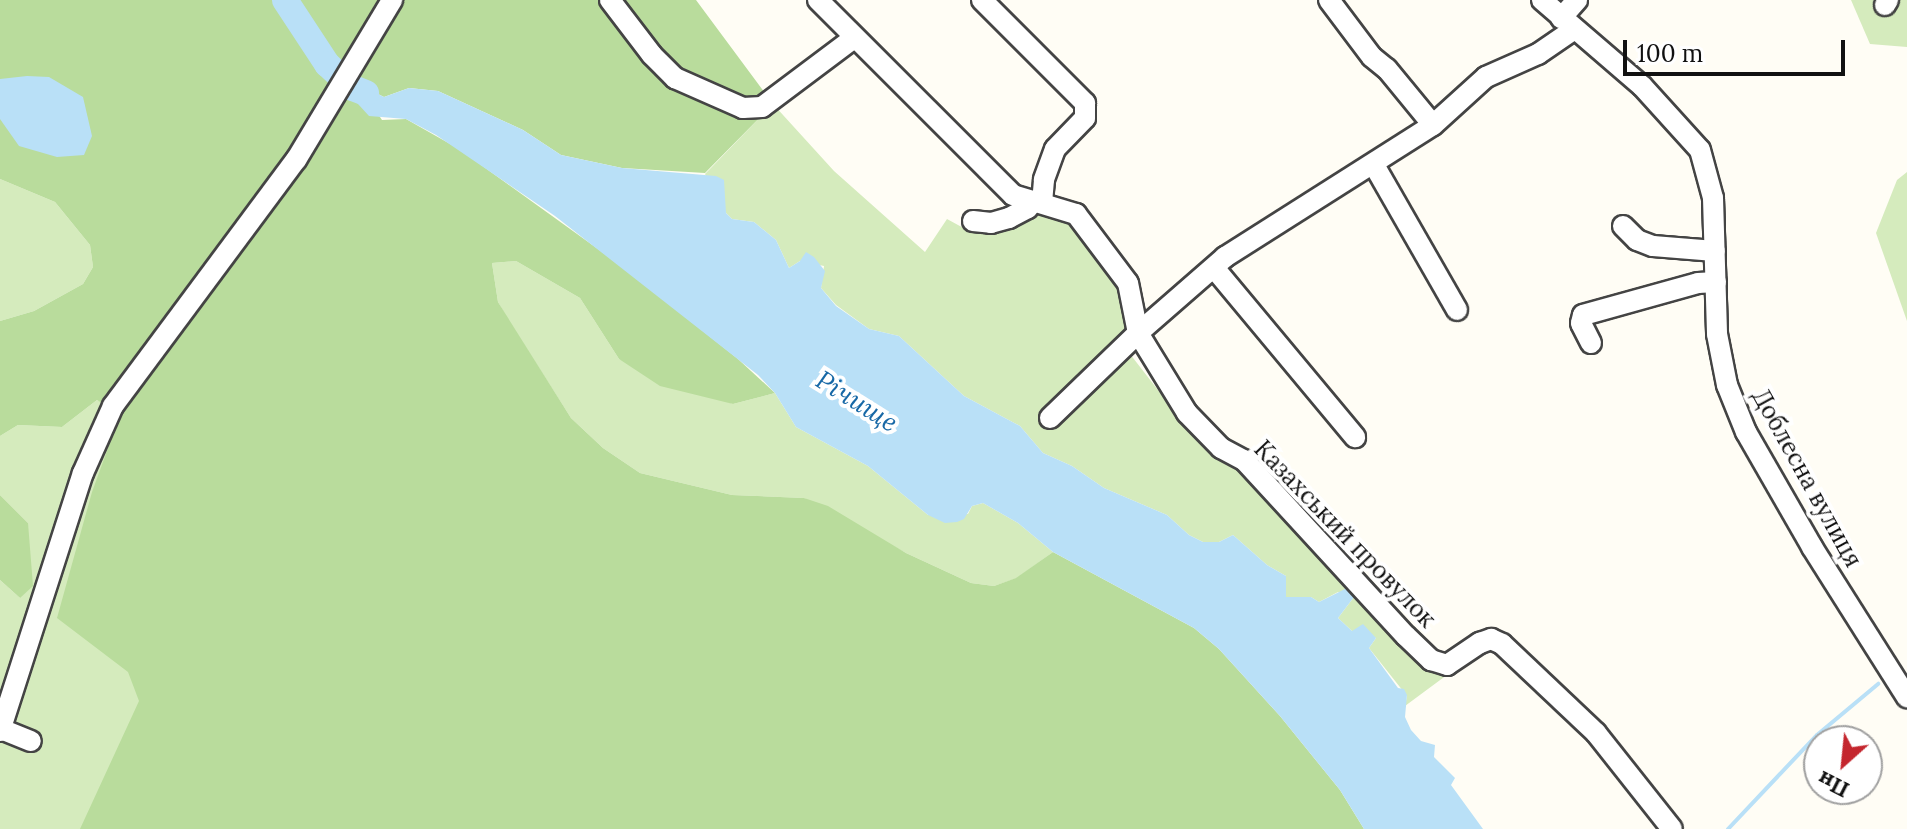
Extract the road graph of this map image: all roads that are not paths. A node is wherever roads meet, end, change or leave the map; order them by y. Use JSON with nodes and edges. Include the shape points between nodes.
{"nodes":[{"id":1,"x":392,"y":0,"type":"edge"},
{"id":2,"x":610,"y":0,"type":"edge"},
{"id":3,"x":818,"y":0,"type":"edge"},
{"id":4,"x":982,"y":0,"type":"edge"},
{"id":5,"x":1329,"y":0,"type":"edge"},
{"id":6,"x":1542,"y":0,"type":"edge"},
{"id":7,"x":1577,"y":0,"type":"edge"},
{"id":8,"x":1567,"y":24,"type":"junction"},
{"id":9,"x":854,"y":38,"type":"junction"},
{"id":10,"x":1433,"y":125,"type":"junction"},
{"id":11,"x":1374,"y":165,"type":"junction"},
{"id":12,"x":1037,"y":202,"type":"junction"},
{"id":13,"x":973,"y":221,"type":"dead end"},
{"id":14,"x":1623,"y":226,"type":"dead end"},
{"id":15,"x":1715,"y":251,"type":"junction"},
{"id":16,"x":1215,"y":269,"type":"junction"},
{"id":17,"x":1716,"y":282,"type":"junction"},
{"id":18,"x":1457,"y":310,"type":"dead end"},
{"id":19,"x":1138,"y":333,"type":"junction"},
{"id":20,"x":1591,"y":343,"type":"dead end"},
{"id":21,"x":1050,"y":418,"type":"dead end"},
{"id":22,"x":1355,"y":437,"type":"dead end"},
{"id":23,"x":6,"y":696,"type":"edge"},
{"id":24,"x":1907,"y":697,"type":"edge"},
{"id":25,"x":0,"y":730,"type":"edge"},
{"id":26,"x":31,"y":741,"type":"dead end"},
{"id":27,"x":1672,"y":829,"type":"edge"}],
"edges":[{"from":1,"to":23,"type":"street","via":[[264,205],[113,406],[83,473]]},
{"from":2,"to":9,"type":"street","via":[[675,78],[743,108],[762,107]]},
{"from":3,"to":9,"type":"street","name":"Казахський провулок"},
{"from":4,"to":12,"type":"street","via":[[1085,103],[1085,118],[1055,149]]},
{"from":5,"to":10,"type":"street"},
{"from":6,"to":8,"type":"street","name":"Доблесна вулиця"},
{"from":7,"to":8,"type":"street"},
{"from":8,"to":10,"type":"street","via":[[1538,54],[1486,77]]},
{"from":8,"to":15,"type":"street","name":"Доблесна вулиця","via":[[1642,86],[1700,150],[1713,198]]},
{"from":9,"to":12,"type":"street","name":"Казахський провулок","via":[[1013,195]]},
{"from":10,"to":11,"type":"street"},
{"from":11,"to":16,"type":"street","via":[[1289,215]]},
{"from":11,"to":18,"type":"street"},
{"from":12,"to":13,"type":"street","via":[[1009,218]]},
{"from":12,"to":19,"type":"street","name":"Казахський провулок","via":[[1076,214],[1128,283]]},
{"from":14,"to":15,"type":"street","via":[[1653,246]]},
{"from":15,"to":17,"type":"street","name":"Доблесна вулиця"},
{"from":16,"to":19,"type":"street"},
{"from":16,"to":22,"type":"street"},
{"from":17,"to":20,"type":"street","via":[[1583,315],[1581,323]]},
{"from":17,"to":24,"type":"street","name":"Доблесна вулиця","via":[[1717,334],[1727,385],[1746,432]]},
{"from":19,"to":21,"type":"street"},
{"from":19,"to":27,"type":"street","name":"Казахський провулок","via":[[1187,413],[1221,448],[1244,460],[1431,660],[1447,665],[1480,643],[1491,639],[1502,644],[1596,733]]},
{"from":23,"to":25,"type":"street"},
{"from":25,"to":26,"type":"street"}]}
